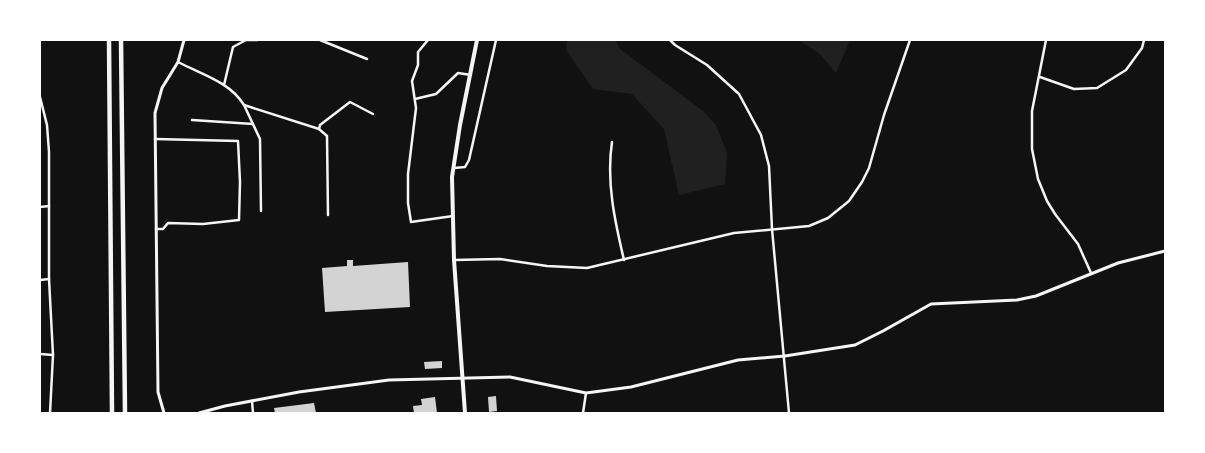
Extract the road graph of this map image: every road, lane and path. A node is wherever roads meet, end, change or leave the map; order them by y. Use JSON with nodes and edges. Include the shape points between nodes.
{"nodes":[{"id":1,"x":109,"y":40,"type":"edge"},
{"id":2,"x":121,"y":40,"type":"edge"},
{"id":3,"x":184,"y":40,"type":"edge"},
{"id":4,"x":257,"y":40,"type":"edge"},
{"id":5,"x":320,"y":40,"type":"edge"},
{"id":6,"x":428,"y":40,"type":"edge"},
{"id":7,"x":477,"y":40,"type":"edge"},
{"id":8,"x":496,"y":40,"type":"edge"},
{"id":9,"x":670,"y":40,"type":"edge"},
{"id":10,"x":910,"y":40,"type":"edge"},
{"id":11,"x":1046,"y":40,"type":"edge"},
{"id":12,"x":1144,"y":40,"type":"edge"},
{"id":13,"x":367,"y":59,"type":"dead end"},
{"id":14,"x":178,"y":62,"type":"junction"},
{"id":15,"x":471,"y":75,"type":"junction"},
{"id":16,"x":1040,"y":77,"type":"junction"},
{"id":17,"x":224,"y":85,"type":"junction"},
{"id":18,"x":40,"y":97,"type":"edge"},
{"id":19,"x":414,"y":99,"type":"junction"},
{"id":20,"x":244,"y":105,"type":"junction"},
{"id":21,"x":374,"y":114,"type":"dead end"},
{"id":22,"x":192,"y":120,"type":"dead end"},
{"id":23,"x":253,"y":124,"type":"junction"},
{"id":24,"x":319,"y":129,"type":"junction"},
{"id":25,"x":155,"y":139,"type":"junction"},
{"id":26,"x":612,"y":142,"type":"dead end"},
{"id":27,"x":454,"y":168,"type":"junction"},
{"id":28,"x":40,"y":206,"type":"edge"},
{"id":29,"x":49,"y":206,"type":"junction"},
{"id":30,"x":262,"y":211,"type":"dead end"},
{"id":31,"x":328,"y":215,"type":"dead end"},
{"id":32,"x":453,"y":216,"type":"junction"},
{"id":33,"x":156,"y":229,"type":"junction"},
{"id":34,"x":772,"y":229,"type":"junction"},
{"id":35,"x":1165,"y":251,"type":"edge"},
{"id":36,"x":454,"y":260,"type":"junction"},
{"id":37,"x":624,"y":260,"type":"junction"},
{"id":38,"x":1091,"y":273,"type":"junction"},
{"id":39,"x":49,"y":279,"type":"junction"},
{"id":40,"x":40,"y":280,"type":"edge"},
{"id":41,"x":40,"y":354,"type":"edge"},
{"id":42,"x":53,"y":355,"type":"junction"},
{"id":43,"x":785,"y":356,"type":"junction"},
{"id":44,"x":464,"y":379,"type":"junction"},
{"id":45,"x":586,"y":393,"type":"junction"},
{"id":46,"x":252,"y":401,"type":"junction"},
{"id":47,"x":50,"y":413,"type":"edge"},
{"id":48,"x":112,"y":413,"type":"edge"},
{"id":49,"x":125,"y":413,"type":"edge"},
{"id":50,"x":164,"y":413,"type":"edge"},
{"id":51,"x":199,"y":413,"type":"edge"},
{"id":52,"x":253,"y":413,"type":"edge"},
{"id":53,"x":465,"y":413,"type":"edge"},
{"id":54,"x":583,"y":413,"type":"edge"},
{"id":55,"x":789,"y":413,"type":"edge"}],
"edges":[{"from":1,"to":48,"type":"highway"},
{"from":2,"to":49,"type":"highway"},
{"from":3,"to":14,"type":"street"},
{"from":4,"to":17,"type":"street","via":[[246,40],[233,47]]},
{"from":5,"to":13,"type":"street"},
{"from":6,"to":19,"type":"street","via":[[418,52],[418,65],[412,81]]},
{"from":7,"to":15,"type":"main road"},
{"from":8,"to":27,"type":"street","via":[[470,160],[464,167]]},
{"from":9,"to":34,"type":"street","via":[[707,65],[739,94],[744,103],[761,136],[770,166]]},
{"from":10,"to":34,"type":"street","via":[[869,168],[849,202],[828,218],[809,226]]},
{"from":11,"to":16,"type":"street"},
{"from":12,"to":16,"type":"street","via":[[1142,48],[1126,70],[1097,88],[1074,89]]},
{"from":14,"to":17,"type":"street"},
{"from":14,"to":25,"type":"street","via":[[162,88],[155,113]]},
{"from":15,"to":19,"type":"street","via":[[458,73],[436,94]]},
{"from":15,"to":27,"type":"main road"},
{"from":16,"to":38,"type":"street","via":[[1032,111],[1032,149],[1038,179],[1047,201],[1078,244]]},
{"from":17,"to":20,"type":"street","via":[[239,97]]},
{"from":18,"to":29,"type":"street","via":[[47,125]]},
{"from":19,"to":32,"type":"street","via":[[416,108],[408,174],[408,202],[412,222]]},
{"from":20,"to":23,"type":"street"},
{"from":20,"to":24,"type":"street"},
{"from":21,"to":24,"type":"street","via":[[350,102],[320,124]]},
{"from":22,"to":23,"type":"street"},
{"from":23,"to":30,"type":"street","via":[[260,139]]},
{"from":24,"to":31,"type":"street","via":[[327,136]]},
{"from":25,"to":33,"type":"street"},
{"from":25,"to":33,"type":"street","via":[[238,141],[240,182],[239,220],[203,224],[168,223],[163,229]]},
{"from":26,"to":37,"type":"street","via":[[610,185]]},
{"from":27,"to":32,"type":"main road"},
{"from":28,"to":29,"type":"street"},
{"from":29,"to":39,"type":"street"},
{"from":32,"to":36,"type":"main road"},
{"from":33,"to":50,"type":"street","via":[[158,392]]},
{"from":34,"to":37,"type":"street","via":[[734,233],[664,248]]},
{"from":34,"to":43,"type":"street"},
{"from":35,"to":38,"type":"street"},
{"from":36,"to":37,"type":"street","via":[[500,259],[587,268]]},
{"from":36,"to":44,"type":"main road"},
{"from":38,"to":43,"type":"street","via":[[1060,287],[1022,299],[931,304],[855,345]]},
{"from":39,"to":40,"type":"street"},
{"from":39,"to":42,"type":"street"},
{"from":41,"to":42,"type":"street"},
{"from":42,"to":47,"type":"street"},
{"from":43,"to":45,"type":"street","via":[[738,360],[631,388]]},
{"from":43,"to":55,"type":"street"},
{"from":44,"to":45,"type":"street","via":[[510,377]]},
{"from":44,"to":46,"type":"street","via":[[389,380]]},
{"from":44,"to":53,"type":"main road"},
{"from":45,"to":54,"type":"street"},
{"from":46,"to":51,"type":"street"},
{"from":46,"to":52,"type":"street"}]}
